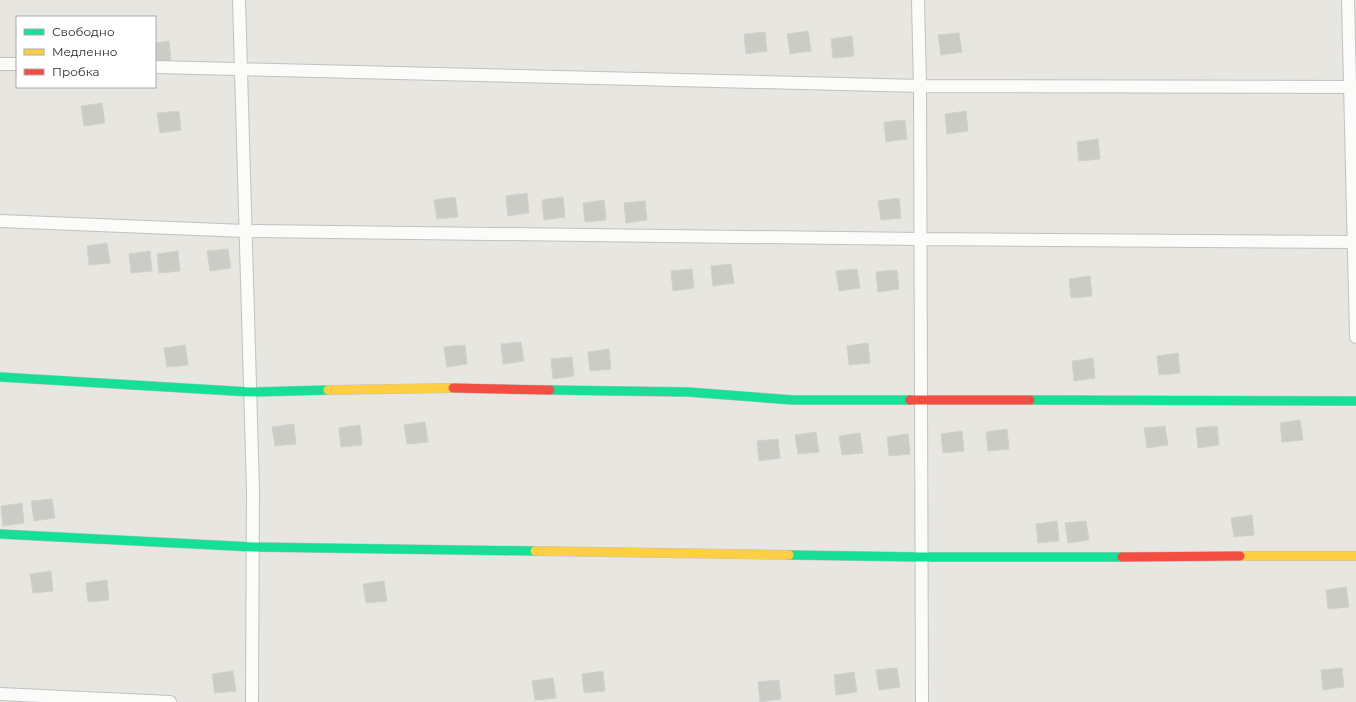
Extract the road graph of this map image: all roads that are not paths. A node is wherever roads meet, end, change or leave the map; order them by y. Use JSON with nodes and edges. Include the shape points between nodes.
{"nodes":[{"id":1,"x":239,"y":0,"type":"edge"},
{"id":2,"x":918,"y":0,"type":"edge"},
{"id":3,"x":1348,"y":0,"type":"edge"},
{"id":4,"x":0,"y":64,"type":"edge"},
{"id":5,"x":16,"y":64,"type":"edge"},
{"id":6,"x":156,"y":67,"type":"edge"},
{"id":7,"x":241,"y":69,"type":"junction"},
{"id":8,"x":920,"y":86,"type":"junction"},
{"id":9,"x":1353,"y":87,"type":"edge"},
{"id":10,"x":0,"y":221,"type":"edge"},
{"id":11,"x":246,"y":231,"type":"junction"},
{"id":12,"x":921,"y":240,"type":"junction"},
{"id":13,"x":1355,"y":242,"type":"edge"},
{"id":14,"x":1356,"y":337,"type":"edge"},
{"id":15,"x":0,"y":377,"type":"edge"},
{"id":16,"x":250,"y":392,"type":"junction"},
{"id":17,"x":922,"y":401,"type":"junction"},
{"id":18,"x":1356,"y":401,"type":"edge"},
{"id":19,"x":0,"y":534,"type":"edge"},
{"id":20,"x":252,"y":547,"type":"junction"},
{"id":21,"x":1356,"y":556,"type":"edge"},
{"id":22,"x":921,"y":557,"type":"junction"},
{"id":23,"x":0,"y":694,"type":"edge"},
{"id":24,"x":170,"y":702,"type":"edge"},
{"id":25,"x":252,"y":702,"type":"edge"},
{"id":26,"x":922,"y":702,"type":"edge"}],
"edges":[{"from":1,"to":7,"type":"street"},
{"from":2,"to":8,"type":"street"},
{"from":3,"to":9,"type":"street"},
{"from":4,"to":5,"type":"street"},
{"from":6,"to":7,"type":"street"},
{"from":7,"to":8,"type":"street"},
{"from":7,"to":11,"type":"street"},
{"from":8,"to":9,"type":"street"},
{"from":8,"to":12,"type":"street"},
{"from":9,"to":13,"type":"street"},
{"from":10,"to":11,"type":"street"},
{"from":11,"to":12,"type":"street"},
{"from":11,"to":16,"type":"street"},
{"from":12,"to":13,"type":"street"},
{"from":12,"to":17,"type":"street"},
{"from":13,"to":14,"type":"street"},
{"from":15,"to":16,"type":"street"},
{"from":16,"to":17,"type":"street","via":[[429,388],[688,392],[793,400]]},
{"from":16,"to":20,"type":"street"},
{"from":17,"to":18,"type":"street"},
{"from":17,"to":22,"type":"street"},
{"from":19,"to":20,"type":"street"},
{"from":20,"to":22,"type":"street"},
{"from":20,"to":25,"type":"street"},
{"from":21,"to":22,"type":"street"},
{"from":22,"to":26,"type":"street"},
{"from":23,"to":24,"type":"street"}]}
